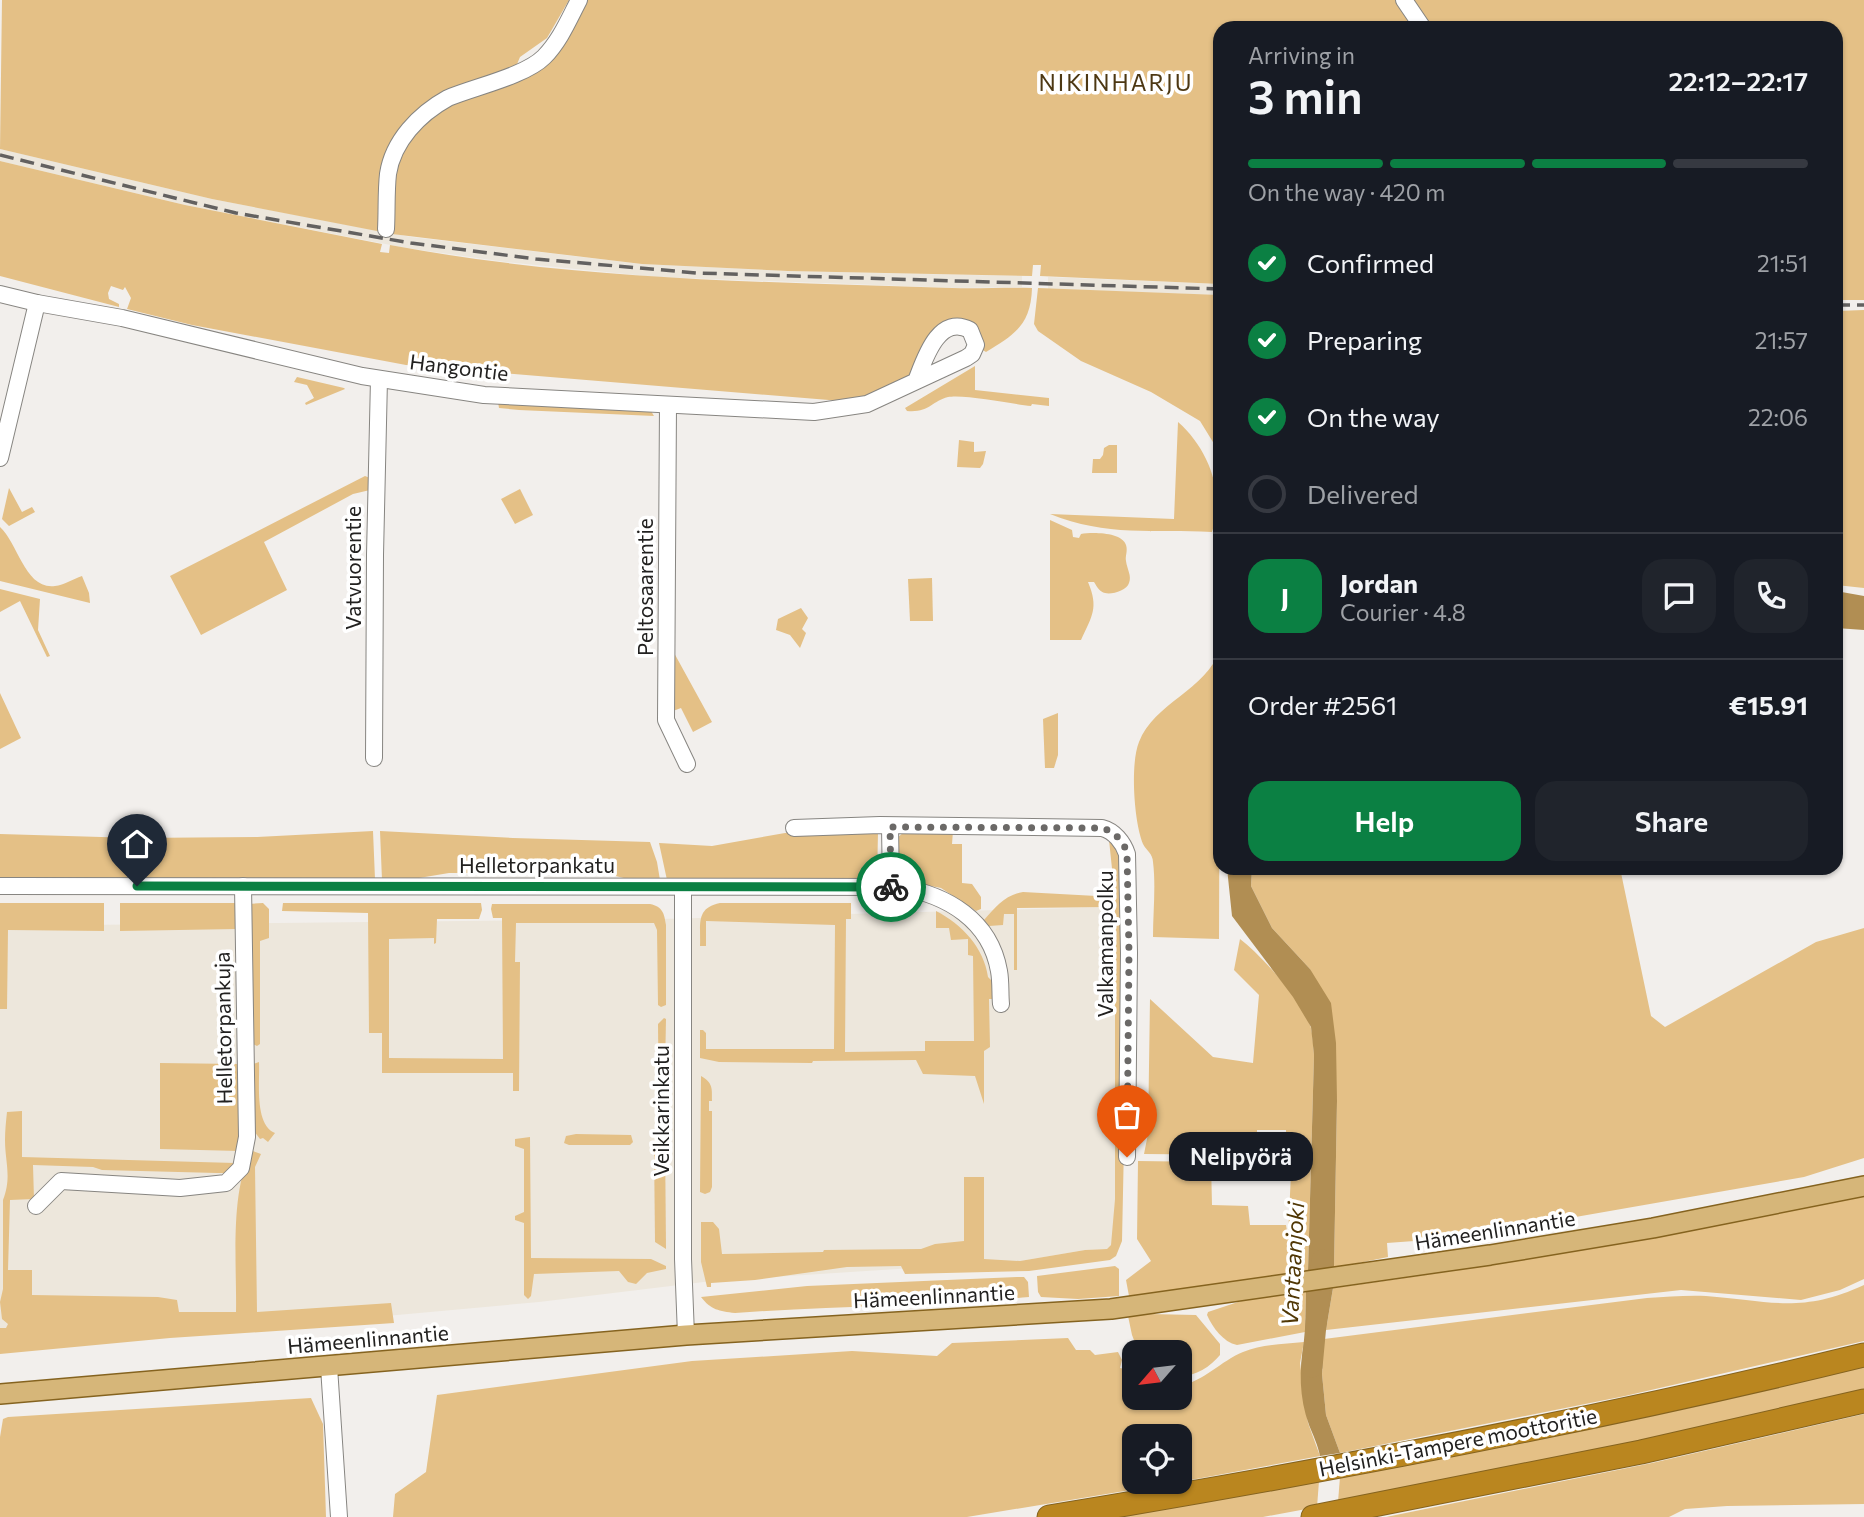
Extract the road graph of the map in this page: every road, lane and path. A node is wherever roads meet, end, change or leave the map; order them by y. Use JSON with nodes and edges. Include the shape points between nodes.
{"nodes":[{"id":1,"x":579,"y":0,"type":"edge"},
{"id":2,"x":1404,"y":0,"type":"edge"},
{"id":3,"x":1418,"y":21,"type":"edge"},
{"id":4,"x":386,"y":229,"type":"dead end"},
{"id":5,"x":0,"y":294,"type":"edge"},
{"id":6,"x":37,"y":303,"type":"junction"},
{"id":7,"x":379,"y":379,"type":"junction"},
{"id":8,"x":916,"y":381,"type":"dead end"},
{"id":9,"x":668,"y":405,"type":"junction"},
{"id":10,"x":0,"y":458,"type":"edge"},
{"id":11,"x":374,"y":758,"type":"dead end"},
{"id":12,"x":687,"y":764,"type":"dead end"},
{"id":13,"x":890,"y":827,"type":"junction"},
{"id":14,"x":793,"y":828,"type":"dead end"},
{"id":15,"x":0,"y":886,"type":"edge"},
{"id":16,"x":243,"y":886,"type":"junction"},
{"id":17,"x":891,"y":887,"type":"junction"},
{"id":18,"x":683,"y":888,"type":"junction"},
{"id":19,"x":1001,"y":1004,"type":"dead end"},
{"id":20,"x":1127,"y":1157,"type":"dead end"},
{"id":21,"x":1864,"y":1186,"type":"edge"},
{"id":22,"x":36,"y":1206,"type":"dead end"},
{"id":23,"x":686,"y":1335,"type":"junction"},
{"id":24,"x":1864,"y":1355,"type":"edge"},
{"id":25,"x":329,"y":1367,"type":"junction"},
{"id":26,"x":0,"y":1394,"type":"edge"},
{"id":27,"x":1864,"y":1401,"type":"edge"},
{"id":28,"x":340,"y":1517,"type":"edge"},
{"id":29,"x":1049,"y":1517,"type":"edge"},
{"id":30,"x":1313,"y":1517,"type":"edge"}],
"edges":[{"from":1,"to":4,"type":"street","via":[[543,58],[528,69],[448,98],[411,127],[390,168]]},
{"from":2,"to":3,"type":"street"},
{"from":5,"to":6,"type":"street","name":"Hangontie"},
{"from":6,"to":7,"type":"street","name":"Hangontie","via":[[122,318]]},
{"from":6,"to":10,"type":"street"},
{"from":7,"to":9,"type":"street","name":"Hangontie","via":[[484,395]]},
{"from":7,"to":11,"type":"street","name":"Vatvuorentie"},
{"from":8,"to":9,"type":"street","name":"Hangontie","via":[[867,404],[814,412]]},
{"from":9,"to":12,"type":"street","name":"Peltosaarentie","via":[[666,720]]},
{"from":13,"to":14,"type":"street","name":"Valkamanpolku"},
{"from":13,"to":17,"type":"street"},
{"from":13,"to":20,"type":"street","name":"Valkamanpolku","via":[[1102,828],[1125,845]]},
{"from":15,"to":16,"type":"street","name":"Helletorpankatu"},
{"from":16,"to":18,"type":"street","name":"Helletorpankatu"},
{"from":16,"to":22,"type":"street","name":"Helletorpankuja","via":[[247,1137],[241,1168],[226,1183],[180,1188],[61,1181]]},
{"from":17,"to":18,"type":"street","name":"Helletorpankatu"},
{"from":17,"to":19,"type":"street","name":"Helletorpankatu","via":[[944,899],[980,927],[999,970]]},
{"from":18,"to":23,"type":"street","name":"Veikkarinkatu"},
{"from":21,"to":23,"type":"main road","name":"Hämeenlinnantie","via":[[1622,1234],[1111,1309]]},
{"from":23,"to":25,"type":"main road","name":"Hämeenlinnantie"},
{"from":24,"to":29,"type":"highway","name":"Helsinki-Tampere moottoritie","via":[[1383,1459]]},
{"from":25,"to":26,"type":"main road","name":"Hämeenlinnantie"},
{"from":25,"to":28,"type":"street"},
{"from":27,"to":30,"type":"highway","name":"Helsinki-Tampere moottoritie","via":[[1641,1452]]}]}
